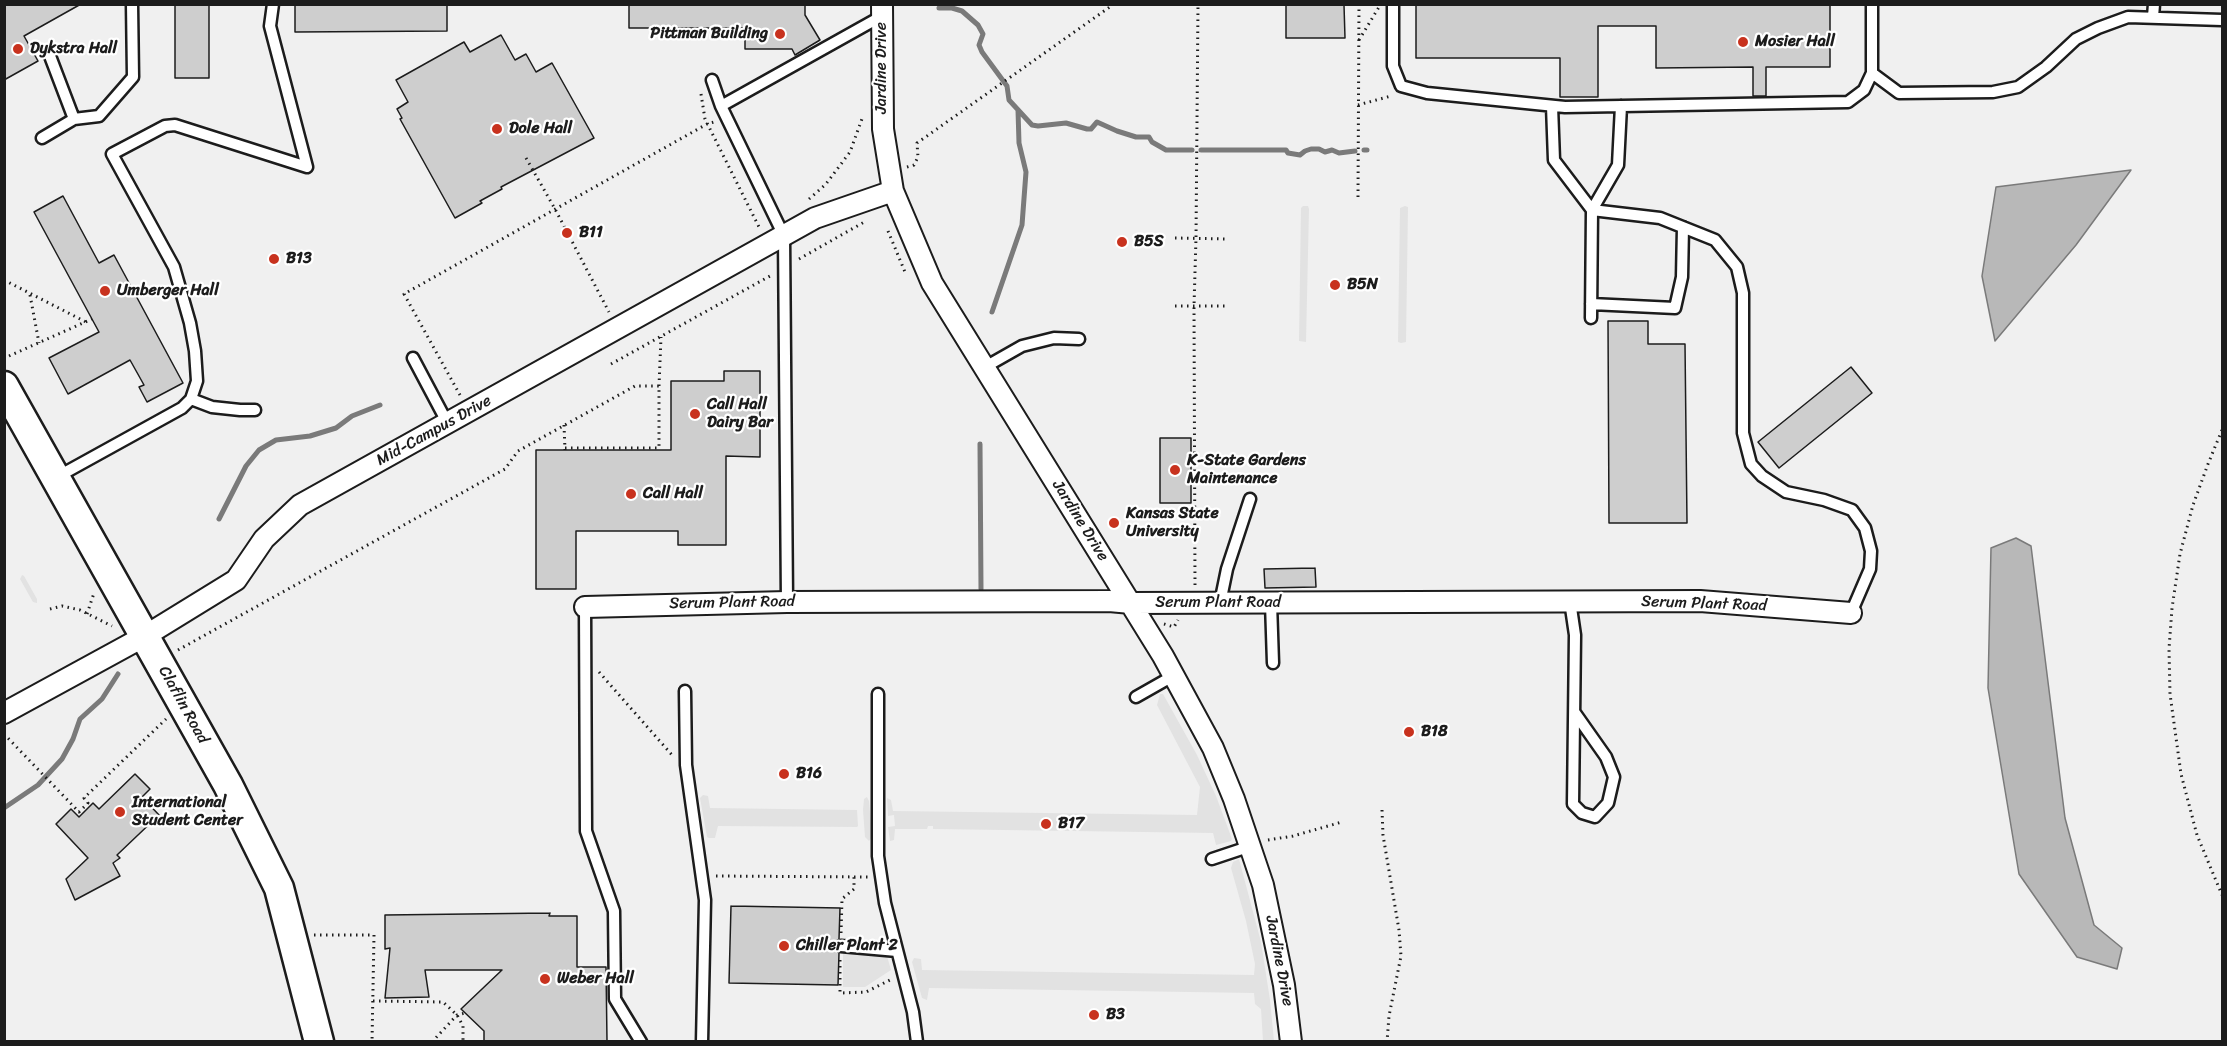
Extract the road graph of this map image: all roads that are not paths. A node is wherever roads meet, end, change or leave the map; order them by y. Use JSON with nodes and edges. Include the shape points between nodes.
{"nodes":[{"id":1,"x":132,"y":4,"type":"edge"},
{"id":2,"x":273,"y":4,"type":"edge"},
{"id":3,"x":1393,"y":4,"type":"edge"},
{"id":4,"x":1872,"y":4,"type":"edge"},
{"id":5,"x":2154,"y":4,"type":"edge"},
{"id":6,"x":882,"y":10,"type":"edge"},
{"id":7,"x":2153,"y":17,"type":"junction"},
{"id":8,"x":2223,"y":20,"type":"edge"},
{"id":9,"x":50,"y":56,"type":"dead end"},
{"id":10,"x":1872,"y":74,"type":"junction"},
{"id":11,"x":712,"y":80,"type":"dead end"},
{"id":12,"x":721,"y":106,"type":"junction"},
{"id":13,"x":1552,"y":106,"type":"junction"},
{"id":14,"x":1621,"y":106,"type":"junction"},
{"id":15,"x":74,"y":119,"type":"junction"},
{"id":16,"x":42,"y":138,"type":"dead end"},
{"id":17,"x":893,"y":191,"type":"junction"},
{"id":18,"x":1592,"y":210,"type":"junction"},
{"id":19,"x":1683,"y":227,"type":"junction"},
{"id":20,"x":784,"y":236,"type":"junction"},
{"id":21,"x":1591,"y":304,"type":"junction"},
{"id":22,"x":1591,"y":318,"type":"dead end"},
{"id":23,"x":1079,"y":339,"type":"dead end"},
{"id":24,"x":413,"y":358,"type":"dead end"},
{"id":25,"x":985,"y":367,"type":"junction"},
{"id":26,"x":4,"y":386,"type":"edge"},
{"id":27,"x":191,"y":399,"type":"junction"},
{"id":28,"x":255,"y":410,"type":"dead end"},
{"id":29,"x":448,"y":424,"type":"junction"},
{"id":30,"x":57,"y":477,"type":"junction"},
{"id":31,"x":1250,"y":499,"type":"dead end"},
{"id":32,"x":1570,"y":601,"type":"junction"},
{"id":33,"x":787,"y":602,"type":"junction"},
{"id":34,"x":1220,"y":603,"type":"junction"},
{"id":35,"x":1271,"y":603,"type":"junction"},
{"id":36,"x":585,"y":607,"type":"joint"},
{"id":37,"x":1135,"y":611,"type":"junction"},
{"id":38,"x":1851,"y":613,"type":"joint"},
{"id":39,"x":145,"y":636,"type":"junction"},
{"id":40,"x":1273,"y":663,"type":"dead end"},
{"id":41,"x":1173,"y":676,"type":"junction"},
{"id":42,"x":685,"y":692,"type":"dead end"},
{"id":43,"x":878,"y":694,"type":"dead end"},
{"id":44,"x":1136,"y":697,"type":"dead end"},
{"id":45,"x":4,"y":713,"type":"edge"},
{"id":46,"x":1575,"y":713,"type":"junction"},
{"id":47,"x":1251,"y":846,"type":"junction"},
{"id":48,"x":1212,"y":859,"type":"dead end"},
{"id":49,"x":841,"y":946,"type":"dead end"},
{"id":50,"x":897,"y":951,"type":"junction"},
{"id":51,"x":319,"y":1041,"type":"edge"},
{"id":52,"x":641,"y":1041,"type":"edge"},
{"id":53,"x":702,"y":1041,"type":"edge"},
{"id":54,"x":918,"y":1041,"type":"edge"},
{"id":55,"x":1291,"y":1041,"type":"edge"}],
"edges":[{"from":1,"to":15,"type":"lane","via":[[134,77],[99,116]]},
{"from":2,"to":27,"type":"lane","via":[[270,26],[307,166],[175,125],[165,126],[112,154],[174,267],[187,306],[195,351],[196,381]]},
{"from":3,"to":13,"type":"lane","via":[[1393,66],[1401,86],[1427,93]]},
{"from":4,"to":10,"type":"lane"},
{"from":5,"to":7,"type":"lane"},
{"from":6,"to":12,"type":"lane"},
{"from":6,"to":17,"type":"street","name":"Jardine Drive","via":[[883,129]]},
{"from":7,"to":8,"type":"lane"},
{"from":7,"to":10,"type":"lane","via":[[2128,17],[2076,39],[2018,87],[1993,92],[1899,93]]},
{"from":9,"to":15,"type":"lane"},
{"from":10,"to":14,"type":"lane","via":[[1864,90],[1848,102]]},
{"from":11,"to":12,"type":"lane"},
{"from":12,"to":20,"type":"lane"},
{"from":13,"to":14,"type":"lane"},
{"from":13,"to":18,"type":"lane","via":[[1554,160]]},
{"from":14,"to":18,"type":"lane","via":[[1618,165]]},
{"from":15,"to":16,"type":"lane"},
{"from":17,"to":20,"type":"street","name":"Mid-Campus Drive","via":[[815,218]]},
{"from":17,"to":25,"type":"street","name":"Jardine Drive","via":[[932,283]]},
{"from":18,"to":19,"type":"lane","via":[[1660,218]]},
{"from":18,"to":21,"type":"lane"},
{"from":19,"to":21,"type":"lane","via":[[1682,277],[1675,308]]},
{"from":19,"to":38,"type":"lane","via":[[1715,240],[1737,267],[1743,292],[1743,434],[1751,464],[1786,492],[1852,510],[1865,528],[1871,551],[1870,569]]},
{"from":20,"to":29,"type":"street","name":"Mid-Campus Drive"},
{"from":20,"to":33,"type":"lane"},
{"from":21,"to":22,"type":"lane"},
{"from":23,"to":25,"type":"lane","via":[[1054,338],[1022,346]]},
{"from":24,"to":29,"type":"lane"},
{"from":25,"to":37,"type":"street","name":"Jardine Drive"},
{"from":26,"to":30,"type":"street","name":"Claflin Road"},
{"from":27,"to":28,"type":"lane","via":[[212,407]]},
{"from":27,"to":30,"type":"lane","via":[[182,408]]},
{"from":29,"to":39,"type":"street","name":"Mid-Campus Drive","via":[[300,505],[264,539],[236,580]]},
{"from":30,"to":39,"type":"street","name":"Claflin Road"},
{"from":31,"to":34,"type":"lane"},
{"from":32,"to":35,"type":"street","name":"Serum Plant Road"},
{"from":32,"to":38,"type":"street","name":"Serum Plant Road","via":[[1700,601]]},
{"from":32,"to":46,"type":"lane","via":[[1575,635]]},
{"from":33,"to":36,"type":"street","name":"Serum Plant Road"},
{"from":33,"to":37,"type":"street","name":"Serum Plant Road","via":[[1109,601]]},
{"from":34,"to":35,"type":"street","name":"Serum Plant Road"},
{"from":34,"to":37,"type":"street","name":"Serum Plant Road"},
{"from":35,"to":40,"type":"lane"},
{"from":36,"to":52,"type":"lane","via":[[586,831],[614,911],[615,999]]},
{"from":37,"to":41,"type":"street","name":"Jardine Drive"},
{"from":39,"to":45,"type":"street","name":"Mid-Campus Drive"},
{"from":39,"to":51,"type":"street","name":"Claflin Road","via":[[228,785],[279,888]]},
{"from":41,"to":44,"type":"lane"},
{"from":41,"to":47,"type":"street","name":"Jardine Drive","via":[[1213,748]]},
{"from":42,"to":53,"type":"lane","via":[[686,765],[705,900]]},
{"from":43,"to":50,"type":"lane","via":[[878,856]]},
{"from":46,"to":46,"type":"lane","via":[[1573,804],[1582,813],[1595,817],[1608,803],[1614,777],[1606,757]]},
{"from":47,"to":48,"type":"lane"},
{"from":47,"to":55,"type":"street","name":"Jardine Drive","via":[[1274,929]]},
{"from":49,"to":50,"type":"lane"},
{"from":50,"to":54,"type":"lane"}]}
